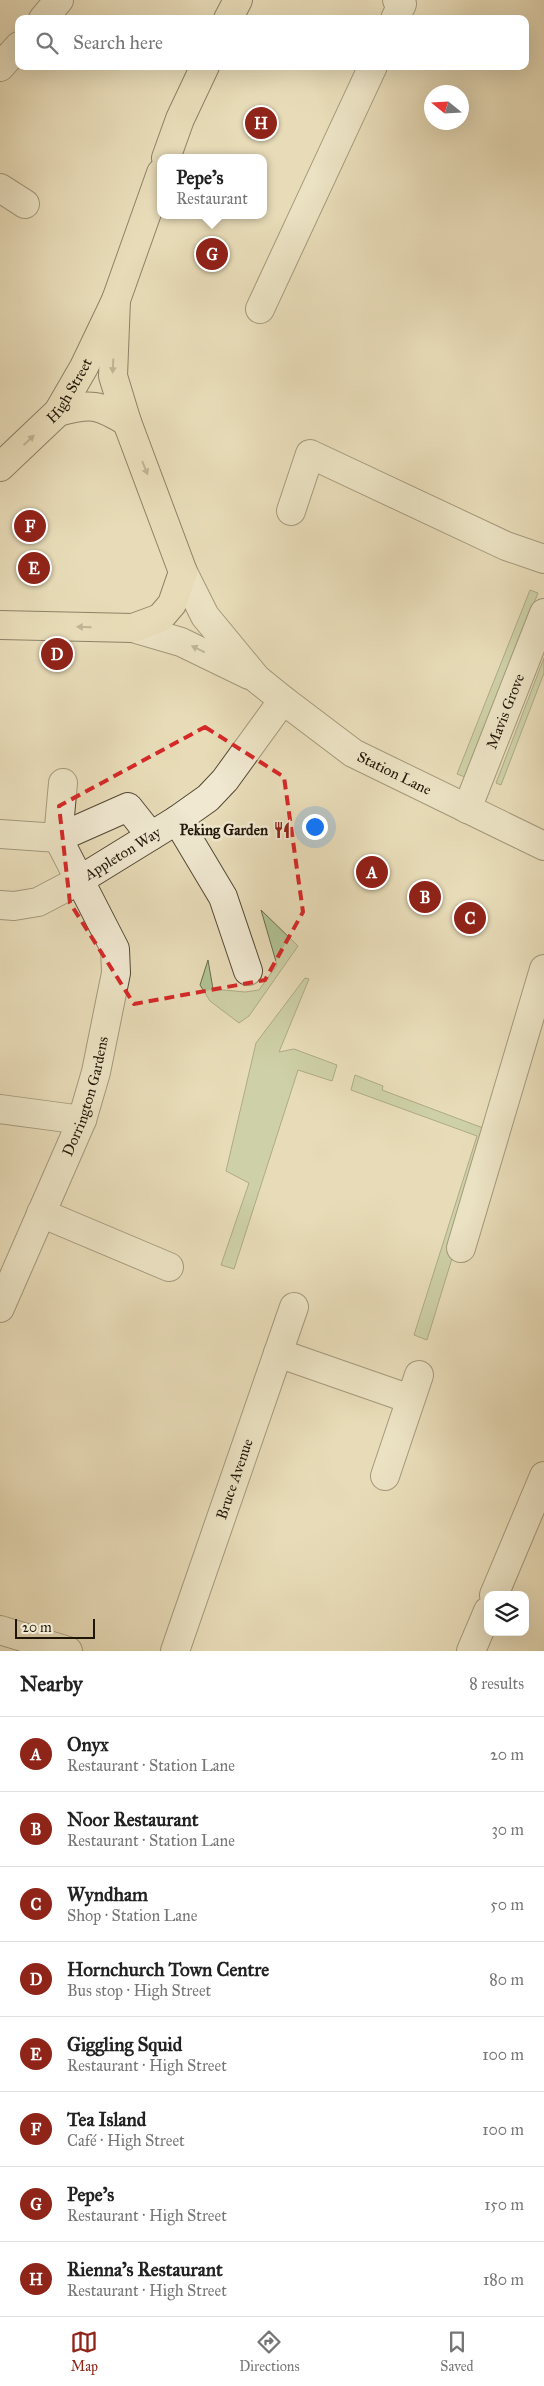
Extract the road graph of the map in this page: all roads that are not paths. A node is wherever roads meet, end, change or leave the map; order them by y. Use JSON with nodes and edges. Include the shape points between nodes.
{"nodes":[{"id":1,"x":59,"y":0,"type":"edge"},
{"id":2,"x":238,"y":0,"type":"edge"},
{"id":3,"x":396,"y":0,"type":"edge"},
{"id":4,"x":46,"y":15,"type":"edge"},
{"id":5,"x":230,"y":15,"type":"edge"},
{"id":6,"x":397,"y":15,"type":"edge"},
{"id":7,"x":15,"y":50,"type":"edge"},
{"id":8,"x":0,"y":67,"type":"edge"},
{"id":9,"x":203,"y":70,"type":"edge"},
{"id":10,"x":371,"y":70,"type":"edge"},
{"id":11,"x":167,"y":154,"type":"edge"},
{"id":12,"x":157,"y":184,"type":"edge"},
{"id":13,"x":0,"y":188,"type":"edge"},
{"id":14,"x":26,"y":204,"type":"dead end"},
{"id":15,"x":116,"y":300,"type":"junction"},
{"id":16,"x":260,"y":309,"type":"dead end"},
{"id":17,"x":58,"y":412,"type":"junction"},
{"id":18,"x":127,"y":422,"type":"junction"},
{"id":19,"x":0,"y":467,"type":"edge"},
{"id":20,"x":291,"y":512,"type":"dead end"},
{"id":21,"x":544,"y":559,"type":"edge"},
{"id":22,"x":183,"y":572,"type":"junction"},
{"id":23,"x":544,"y":613,"type":"edge"},
{"id":24,"x":0,"y":625,"type":"edge"},
{"id":25,"x":133,"y":628,"type":"junction"},
{"id":26,"x":257,"y":679,"type":"junction"},
{"id":27,"x":283,"y":700,"type":"junction"},
{"id":28,"x":63,"y":783,"type":"dead end"},
{"id":29,"x":467,"y":809,"type":"junction"},
{"id":30,"x":177,"y":820,"type":"junction"},
{"id":31,"x":0,"y":834,"type":"edge"},
{"id":32,"x":151,"y":836,"type":"junction"},
{"id":33,"x":58,"y":838,"type":"junction"},
{"id":34,"x":544,"y":846,"type":"edge"},
{"id":35,"x":78,"y":881,"type":"junction"},
{"id":36,"x":0,"y":905,"type":"edge"},
{"id":37,"x":544,"y":969,"type":"edge"},
{"id":38,"x":248,"y":971,"type":"dead end"},
{"id":39,"x":0,"y":1109,"type":"edge"},
{"id":40,"x":82,"y":1120,"type":"junction"},
{"id":41,"x":41,"y":1213,"type":"junction"},
{"id":42,"x":461,"y":1248,"type":"dead end"},
{"id":43,"x":169,"y":1267,"type":"dead end"},
{"id":44,"x":294,"y":1307,"type":"dead end"},
{"id":45,"x":0,"y":1308,"type":"edge"},
{"id":46,"x":278,"y":1354,"type":"junction"},
{"id":47,"x":385,"y":1476,"type":"dead end"},
{"id":48,"x":544,"y":1476,"type":"edge"},
{"id":49,"x":496,"y":1591,"type":"edge"},
{"id":50,"x":484,"y":1620,"type":"edge"},
{"id":51,"x":0,"y":1630,"type":"edge"},
{"id":52,"x":68,"y":1651,"type":"edge"},
{"id":53,"x":176,"y":1651,"type":"edge"},
{"id":54,"x":471,"y":1651,"type":"edge"}],
"edges":[{"from":1,"to":4,"type":"street"},
{"from":2,"to":5,"type":"main road"},
{"from":3,"to":6,"type":"street","via":[[402,4]]},
{"from":7,"to":8,"type":"street"},
{"from":9,"to":11,"type":"main road"},
{"from":10,"to":16,"type":"street"},
{"from":12,"to":15,"type":"main road","name":"High Street"},
{"from":13,"to":14,"type":"street"},
{"from":15,"to":17,"type":"main road","name":"High Street"},
{"from":15,"to":18,"type":"main road","name":"High Street","one_way":true,"via":[[113,376]]},
{"from":17,"to":18,"type":"main road","via":[[91,405]]},
{"from":19,"to":17,"type":"main road","name":"High Street","one_way":true},
{"from":18,"to":22,"type":"main road","name":"Station Lane","one_way":true},
{"from":20,"to":21,"type":"street","via":[[310,454],[506,546]]},
{"from":22,"to":25,"type":"main road","via":[[172,604],[160,618]]},
{"from":22,"to":26,"type":"street","name":"Station Lane","via":[[205,616]]},
{"from":23,"to":29,"type":"street","name":"Mavis Grove"},
{"from":25,"to":24,"type":"main road","one_way":true},
{"from":26,"to":25,"type":"street","name":"Station Lane","one_way":true,"via":[[181,642]]},
{"from":26,"to":27,"type":"street","name":"Station Lane"},
{"from":27,"to":29,"type":"street","name":"Station Lane","via":[[353,753]]},
{"from":27,"to":30,"type":"street","name":"Appleton Way","via":[[225,780],[208,798]]},
{"from":28,"to":33,"type":"street"},
{"from":29,"to":34,"type":"street","name":"Station Lane"},
{"from":30,"to":32,"type":"street","name":"Appleton Way"},
{"from":30,"to":38,"type":"street","via":[[223,897]]},
{"from":31,"to":33,"type":"street"},
{"from":32,"to":33,"type":"street","via":[[128,807]]},
{"from":32,"to":35,"type":"street","name":"Appleton Way"},
{"from":33,"to":35,"type":"street","name":"Dorrington Gardens"},
{"from":35,"to":36,"type":"street","name":"Appleton Way","via":[[38,902]]},
{"from":35,"to":40,"type":"street","name":"Dorrington Gardens","via":[[115,948],[116,973],[96,1072]]},
{"from":37,"to":42,"type":"street"},
{"from":39,"to":40,"type":"street"},
{"from":40,"to":41,"type":"street","name":"Dorrington Gardens"},
{"from":41,"to":43,"type":"street"},
{"from":41,"to":45,"type":"street","name":"Dorrington Gardens"},
{"from":44,"to":46,"type":"street","name":"Bruce Avenue"},
{"from":46,"to":47,"type":"street","via":[[414,1387]]},
{"from":46,"to":53,"type":"street","name":"Bruce Avenue"},
{"from":48,"to":49,"type":"street"},
{"from":50,"to":54,"type":"street"},
{"from":51,"to":52,"type":"street"}]}
